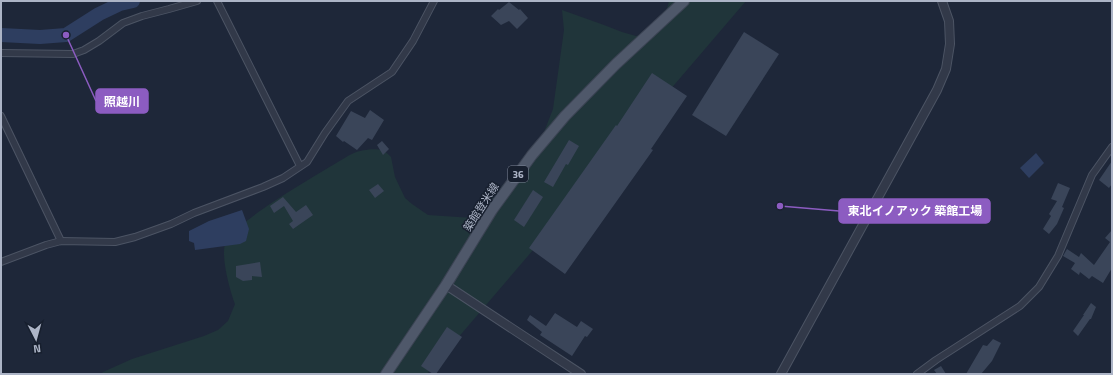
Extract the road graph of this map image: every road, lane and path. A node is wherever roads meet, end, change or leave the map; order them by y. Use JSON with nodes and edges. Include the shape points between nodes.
{"nodes":[{"id":1,"x":197,"y":1,"type":"edge"},
{"id":2,"x":217,"y":1,"type":"edge"},
{"id":3,"x":434,"y":1,"type":"edge"},
{"id":4,"x":684,"y":1,"type":"edge"},
{"id":5,"x":942,"y":1,"type":"edge"},
{"id":6,"x":1,"y":53,"type":"edge"},
{"id":7,"x":1,"y":116,"type":"edge"},
{"id":8,"x":1112,"y":147,"type":"edge"},
{"id":9,"x":300,"y":166,"type":"junction"},
{"id":10,"x":61,"y":241,"type":"junction"},
{"id":11,"x":1,"y":262,"type":"edge"},
{"id":12,"x":446,"y":285,"type":"junction"},
{"id":13,"x":386,"y":374,"type":"edge"},
{"id":14,"x":581,"y":374,"type":"edge"},
{"id":15,"x":781,"y":374,"type":"edge"},
{"id":16,"x":917,"y":374,"type":"edge"}],
"edges":[{"from":1,"to":6,"type":"street","via":[[123,23],[89,47],[73,54]]},
{"from":2,"to":9,"type":"street"},
{"from":3,"to":9,"type":"street","via":[[413,41],[392,72],[348,101],[306,162]]},
{"from":4,"to":12,"type":"main road","name":"築館登米線","number":"36","via":[[616,64],[565,116],[532,155],[492,210]]},
{"from":5,"to":15,"type":"street","via":[[949,21],[950,44],[946,70]]},
{"from":7,"to":10,"type":"street"},
{"from":8,"to":16,"type":"street","via":[[1092,175],[1058,256],[1039,287],[1020,306]]},
{"from":9,"to":10,"type":"street","via":[[262,187],[135,237],[115,242]]},
{"from":10,"to":11,"type":"street"},
{"from":12,"to":13,"type":"main road","name":"築館登米線","number":"36"},
{"from":12,"to":14,"type":"street"}]}
